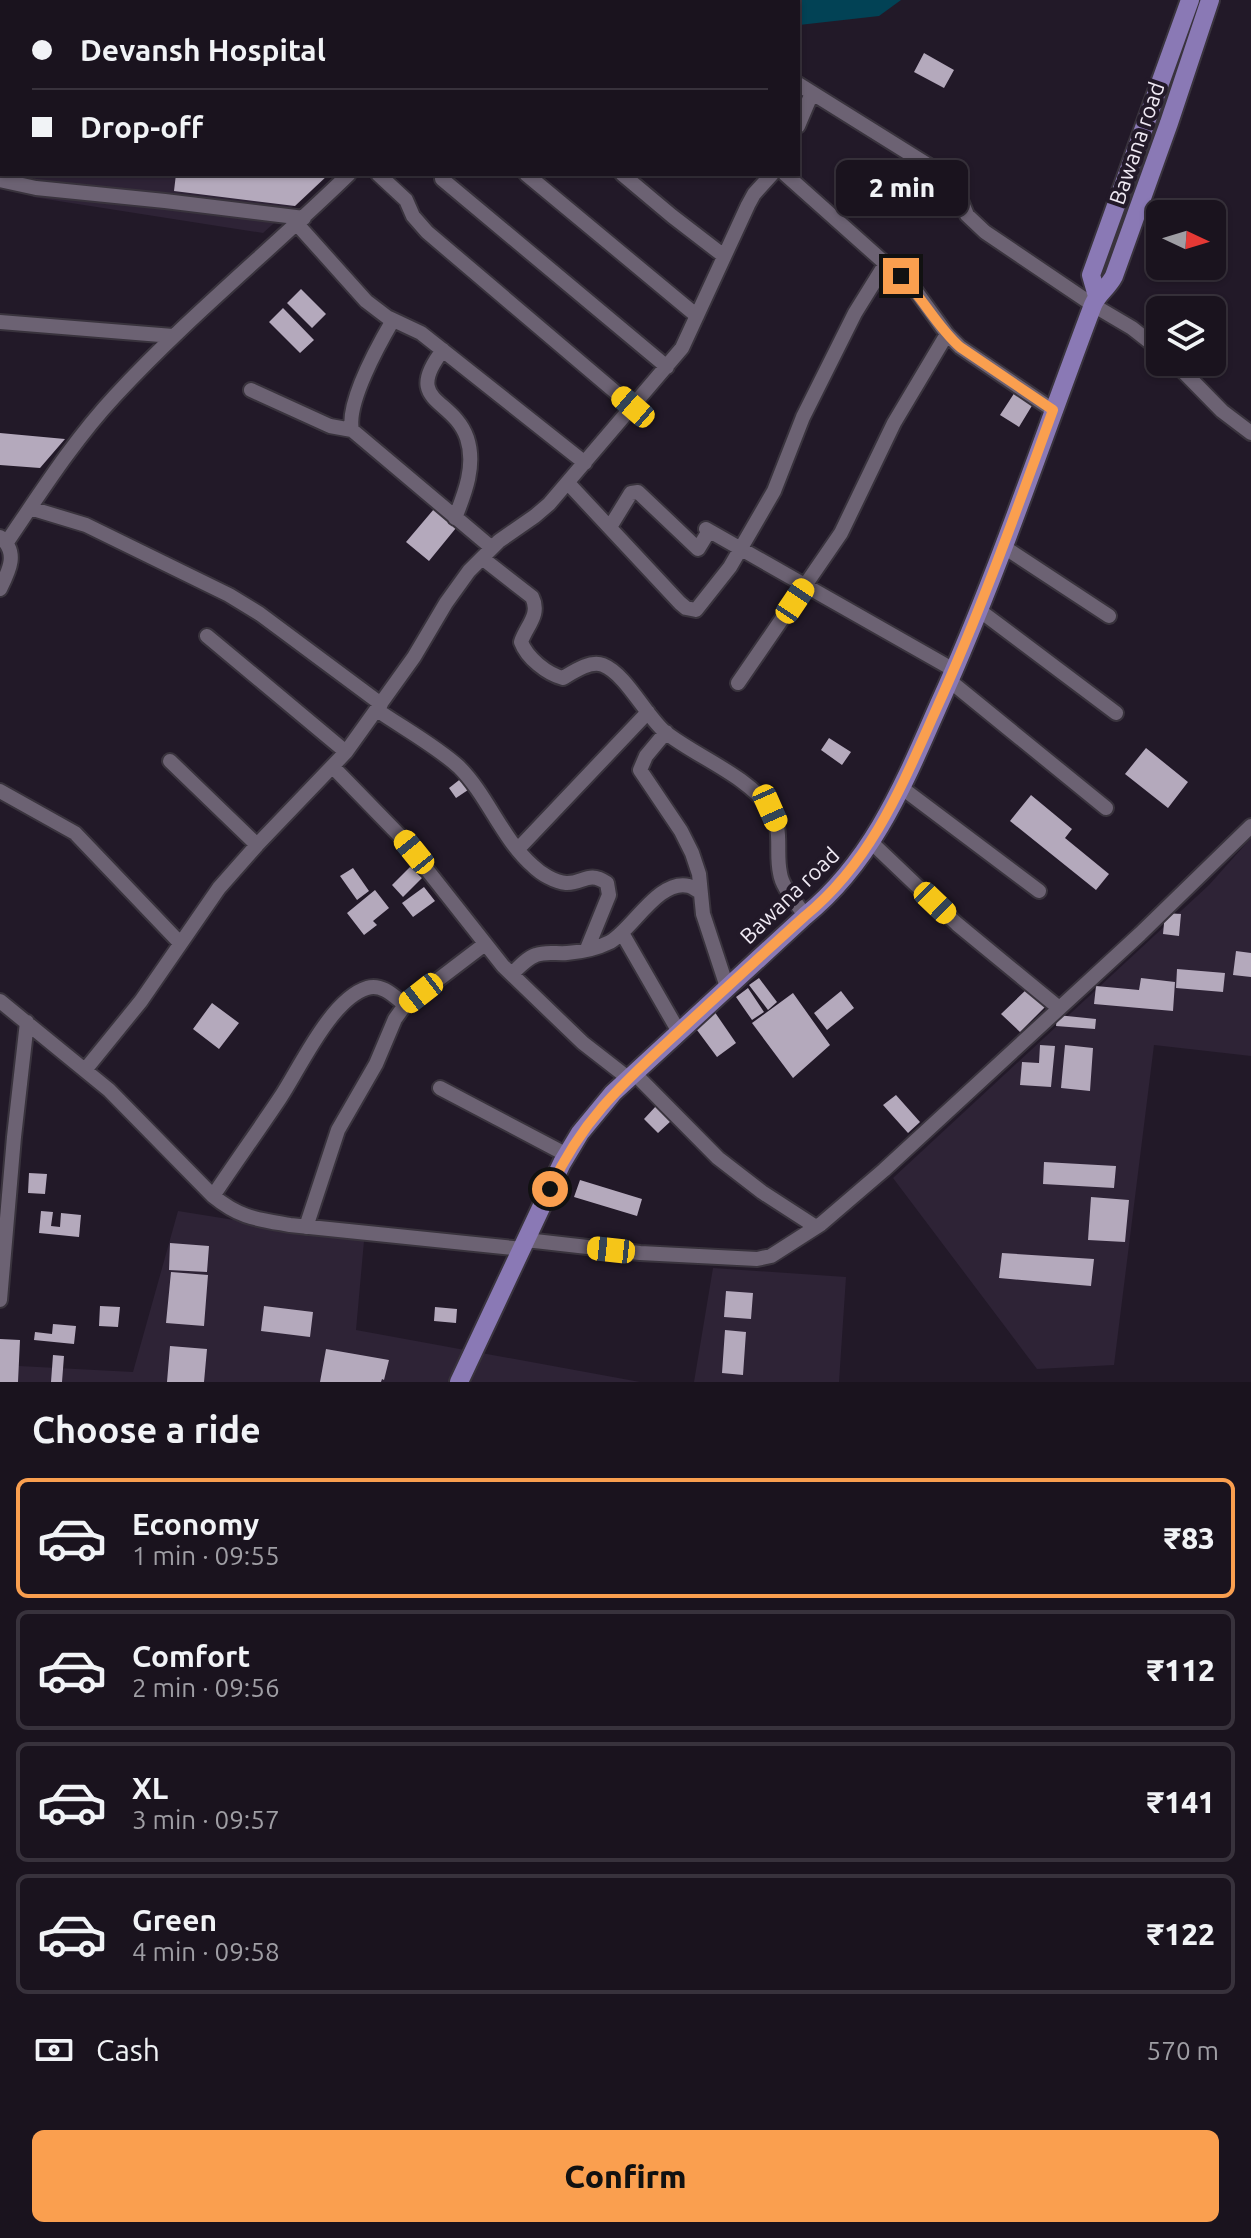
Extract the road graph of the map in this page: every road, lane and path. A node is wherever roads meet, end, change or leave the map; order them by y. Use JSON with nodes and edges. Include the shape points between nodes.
{"nodes":[{"id":1,"x":1190,"y":0,"type":"edge"},
{"id":2,"x":1210,"y":0,"type":"edge"},
{"id":3,"x":800,"y":85,"type":"edge"},
{"id":4,"x":812,"y":93,"type":"junction"},
{"id":5,"x":800,"y":121,"type":"edge"},
{"id":6,"x":347,"y":176,"type":"edge"},
{"id":7,"x":380,"y":176,"type":"edge"},
{"id":8,"x":528,"y":176,"type":"edge"},
{"id":9,"x":624,"y":176,"type":"edge"},
{"id":10,"x":770,"y":176,"type":"edge"},
{"id":11,"x":787,"y":176,"type":"edge"},
{"id":12,"x":442,"y":179,"type":"dead end"},
{"id":13,"x":0,"y":180,"type":"edge"},
{"id":14,"x":301,"y":221,"type":"junction"},
{"id":15,"x":724,"y":256,"type":"junction"},
{"id":16,"x":886,"y":263,"type":"junction"},
{"id":17,"x":1095,"y":300,"type":"junction"},
{"id":18,"x":697,"y":316,"type":"junction"},
{"id":19,"x":393,"y":320,"type":"junction"},
{"id":20,"x":0,"y":322,"type":"edge"},
{"id":21,"x":947,"y":334,"type":"junction"},
{"id":22,"x":173,"y":336,"type":"junction"},
{"id":23,"x":1146,"y":339,"type":"edge"},
{"id":24,"x":443,"y":350,"type":"junction"},
{"id":25,"x":667,"y":367,"type":"junction"},
{"id":26,"x":1188,"y":376,"type":"edge"},
{"id":27,"x":251,"y":390,"type":"dead end"},
{"id":28,"x":633,"y":407,"type":"junction"},
{"id":29,"x":1053,"y":410,"type":"junction"},
{"id":30,"x":352,"y":430,"type":"junction"},
{"id":31,"x":1251,"y":433,"type":"edge"},
{"id":32,"x":585,"y":463,"type":"junction"},
{"id":33,"x":568,"y":483,"type":"junction"},
{"id":34,"x":30,"y":508,"type":"junction"},
{"id":35,"x":455,"y":518,"type":"junction"},
{"id":36,"x":610,"y":527,"type":"junction"},
{"id":37,"x":3,"y":540,"type":"edge"},
{"id":38,"x":1004,"y":547,"type":"junction"},
{"id":39,"x":741,"y":549,"type":"junction"},
{"id":40,"x":487,"y":553,"type":"junction"},
{"id":41,"x":806,"y":584,"type":"junction"},
{"id":42,"x":0,"y":589,"type":"edge"},
{"id":43,"x":979,"y":610,"type":"junction"},
{"id":44,"x":1109,"y":616,"type":"dead end"},
{"id":45,"x":207,"y":636,"type":"dead end"},
{"id":46,"x":952,"y":676,"type":"junction"},
{"id":47,"x":738,"y":683,"type":"dead end"},
{"id":48,"x":379,"y":707,"type":"junction"},
{"id":49,"x":648,"y":712,"type":"junction"},
{"id":50,"x":1116,"y":713,"type":"dead end"},
{"id":51,"x":666,"y":732,"type":"junction"},
{"id":52,"x":346,"y":752,"type":"junction"},
{"id":53,"x":170,"y":761,"type":"dead end"},
{"id":54,"x":333,"y":767,"type":"junction"},
{"id":55,"x":902,"y":788,"type":"junction"},
{"id":56,"x":0,"y":791,"type":"edge"},
{"id":57,"x":1106,"y":808,"type":"dead end"},
{"id":58,"x":1251,"y":826,"type":"edge"},
{"id":59,"x":871,"y":842,"type":"junction"},
{"id":60,"x":257,"y":845,"type":"junction"},
{"id":61,"x":518,"y":849,"type":"junction"},
{"id":62,"x":1039,"y":891,"type":"dead end"},
{"id":63,"x":700,"y":892,"type":"junction"},
{"id":64,"x":805,"y":916,"type":"junction"},
{"id":65,"x":622,"y":933,"type":"junction"},
{"id":66,"x":180,"y":943,"type":"junction"},
{"id":67,"x":485,"y":944,"type":"junction"},
{"id":68,"x":587,"y":949,"type":"junction"},
{"id":69,"x":512,"y":974,"type":"junction"},
{"id":70,"x":727,"y":987,"type":"junction"},
{"id":71,"x":0,"y":1001,"type":"edge"},
{"id":72,"x":405,"y":1005,"type":"junction"},
{"id":73,"x":1059,"y":1008,"type":"junction"},
{"id":74,"x":27,"y":1022,"type":"junction"},
{"id":75,"x":679,"y":1032,"type":"junction"},
{"id":76,"x":85,"y":1070,"type":"junction"},
{"id":77,"x":631,"y":1076,"type":"junction"},
{"id":78,"x":440,"y":1088,"type":"dead end"},
{"id":79,"x":7,"y":1136,"type":"edge"},
{"id":80,"x":567,"y":1155,"type":"junction"},
{"id":81,"x":213,"y":1196,"type":"junction"},
{"id":82,"x":306,"y":1227,"type":"junction"},
{"id":83,"x":816,"y":1227,"type":"junction"},
{"id":84,"x":524,"y":1245,"type":"junction"},
{"id":85,"x":0,"y":1300,"type":"edge"},
{"id":86,"x":459,"y":1382,"type":"edge"}],
"edges":[{"from":1,"to":17,"type":"main road","name":"Bawana road","via":[[1091,275]]},
{"from":2,"to":17,"type":"main road","name":"Bawana road","via":[[1114,276]]},
{"from":3,"to":4,"type":"street"},
{"from":4,"to":5,"type":"street"},
{"from":4,"to":17,"type":"street","via":[[947,177],[967,215],[985,232]]},
{"from":6,"to":14,"type":"street"},
{"from":7,"to":28,"type":"street","via":[[406,200],[427,232]]},
{"from":8,"to":18,"type":"street"},
{"from":9,"to":15,"type":"street"},
{"from":10,"to":15,"type":"street","via":[[754,194]]},
{"from":11,"to":16,"type":"street"},
{"from":12,"to":25,"type":"street"},
{"from":13,"to":14,"type":"street"},
{"from":14,"to":19,"type":"street","via":[[366,301]]},
{"from":14,"to":22,"type":"street"},
{"from":15,"to":18,"type":"street"},
{"from":16,"to":21,"type":"street","via":[[915,290]]},
{"from":16,"to":39,"type":"street","via":[[855,313],[803,417],[774,491]]},
{"from":17,"to":23,"type":"street"},
{"from":17,"to":29,"type":"main road","name":"Bawana road"},
{"from":18,"to":25,"type":"street"},
{"from":19,"to":24,"type":"street"},
{"from":19,"to":30,"type":"street","via":[[366,371]]},
{"from":20,"to":22,"type":"street"},
{"from":21,"to":29,"type":"street"},
{"from":21,"to":41,"type":"street","via":[[894,423],[846,524]]},
{"from":22,"to":34,"type":"street","via":[[77,440]]},
{"from":24,"to":32,"type":"street"},
{"from":24,"to":35,"type":"street","via":[[429,372],[427,387],[460,424],[469,447],[467,490]]},
{"from":25,"to":28,"type":"street"},
{"from":26,"to":31,"type":"street"},
{"from":27,"to":30,"type":"street","via":[[330,426]]},
{"from":28,"to":32,"type":"street"},
{"from":29,"to":38,"type":"main road","name":"Bawana road"},
{"from":30,"to":35,"type":"street"},
{"from":32,"to":33,"type":"street"},
{"from":33,"to":36,"type":"street"},
{"from":33,"to":40,"type":"street"},
{"from":34,"to":37,"type":"street"},
{"from":34,"to":48,"type":"street","via":[[86,525],[229,595]]},
{"from":35,"to":40,"type":"street"},
{"from":36,"to":39,"type":"street","via":[[631,493],[638,492],[698,549],[707,530]]},
{"from":36,"to":39,"type":"street","via":[[692,610],[700,607]]},
{"from":37,"to":42,"type":"street","via":[[10,547],[11,561]]},
{"from":38,"to":43,"type":"main road","name":"Bawana road"},
{"from":38,"to":44,"type":"street"},
{"from":39,"to":41,"type":"street"},
{"from":40,"to":48,"type":"street","via":[[446,603]]},
{"from":40,"to":49,"type":"street","via":[[536,604],[521,642],[527,654],[563,678],[596,663],[604,665]]},
{"from":41,"to":46,"type":"street"},
{"from":41,"to":47,"type":"street"},
{"from":43,"to":46,"type":"main road","name":"Bawana road"},
{"from":43,"to":50,"type":"street"},
{"from":45,"to":52,"type":"street"},
{"from":46,"to":55,"type":"main road","name":"Bawana road"},
{"from":46,"to":57,"type":"street"},
{"from":48,"to":52,"type":"street"},
{"from":48,"to":61,"type":"street","via":[[459,767]]},
{"from":49,"to":51,"type":"street"},
{"from":49,"to":61,"type":"street"},
{"from":51,"to":63,"type":"street","via":[[640,770],[692,853]]},
{"from":51,"to":64,"type":"street","via":[[724,769],[770,808],[779,832],[780,875]]},
{"from":52,"to":54,"type":"street"},
{"from":53,"to":60,"type":"street"},
{"from":54,"to":60,"type":"street"},
{"from":54,"to":67,"type":"street","via":[[402,838]]},
{"from":55,"to":59,"type":"main road","name":"Bawana road"},
{"from":55,"to":62,"type":"street"},
{"from":56,"to":66,"type":"street","via":[[75,833]]},
{"from":58,"to":73,"type":"street"},
{"from":59,"to":64,"type":"main road","name":"Bawana road","via":[[828,897]]},
{"from":59,"to":73,"type":"street","via":[[957,924]]},
{"from":60,"to":66,"type":"street"},
{"from":61,"to":68,"type":"street","via":[[531,865],[560,882],[593,877],[607,883],[609,895]]},
{"from":63,"to":65,"type":"street","via":[[678,885],[660,894]]},
{"from":63,"to":70,"type":"street"},
{"from":64,"to":70,"type":"main road","name":"Bawana road"},
{"from":65,"to":68,"type":"street"},
{"from":65,"to":75,"type":"street"},
{"from":66,"to":76,"type":"street"},
{"from":67,"to":69,"type":"street"},
{"from":67,"to":72,"type":"street"},
{"from":68,"to":69,"type":"street","via":[[539,953]]},
{"from":69,"to":77,"type":"street","via":[[583,1043]]},
{"from":70,"to":75,"type":"main road","name":"Bawana road"},
{"from":71,"to":74,"type":"street"},
{"from":72,"to":81,"type":"street","via":[[374,987],[347,1001],[321,1030]]},
{"from":72,"to":82,"type":"street","via":[[338,1130]]},
{"from":73,"to":83,"type":"street"},
{"from":74,"to":76,"type":"street"},
{"from":74,"to":79,"type":"street"},
{"from":75,"to":77,"type":"main road","name":"Bawana road"},
{"from":76,"to":81,"type":"street"},
{"from":77,"to":80,"type":"main road","name":"Bawana road"},
{"from":77,"to":83,"type":"street","via":[[718,1158]]},
{"from":78,"to":80,"type":"street"},
{"from":79,"to":85,"type":"street"},
{"from":80,"to":84,"type":"main road","name":"Bawana road"},
{"from":81,"to":82,"type":"street","via":[[244,1215]]},
{"from":82,"to":84,"type":"street"},
{"from":83,"to":84,"type":"street","via":[[771,1256],[757,1259]]},
{"from":84,"to":86,"type":"main road","name":"Bawana road"}]}
